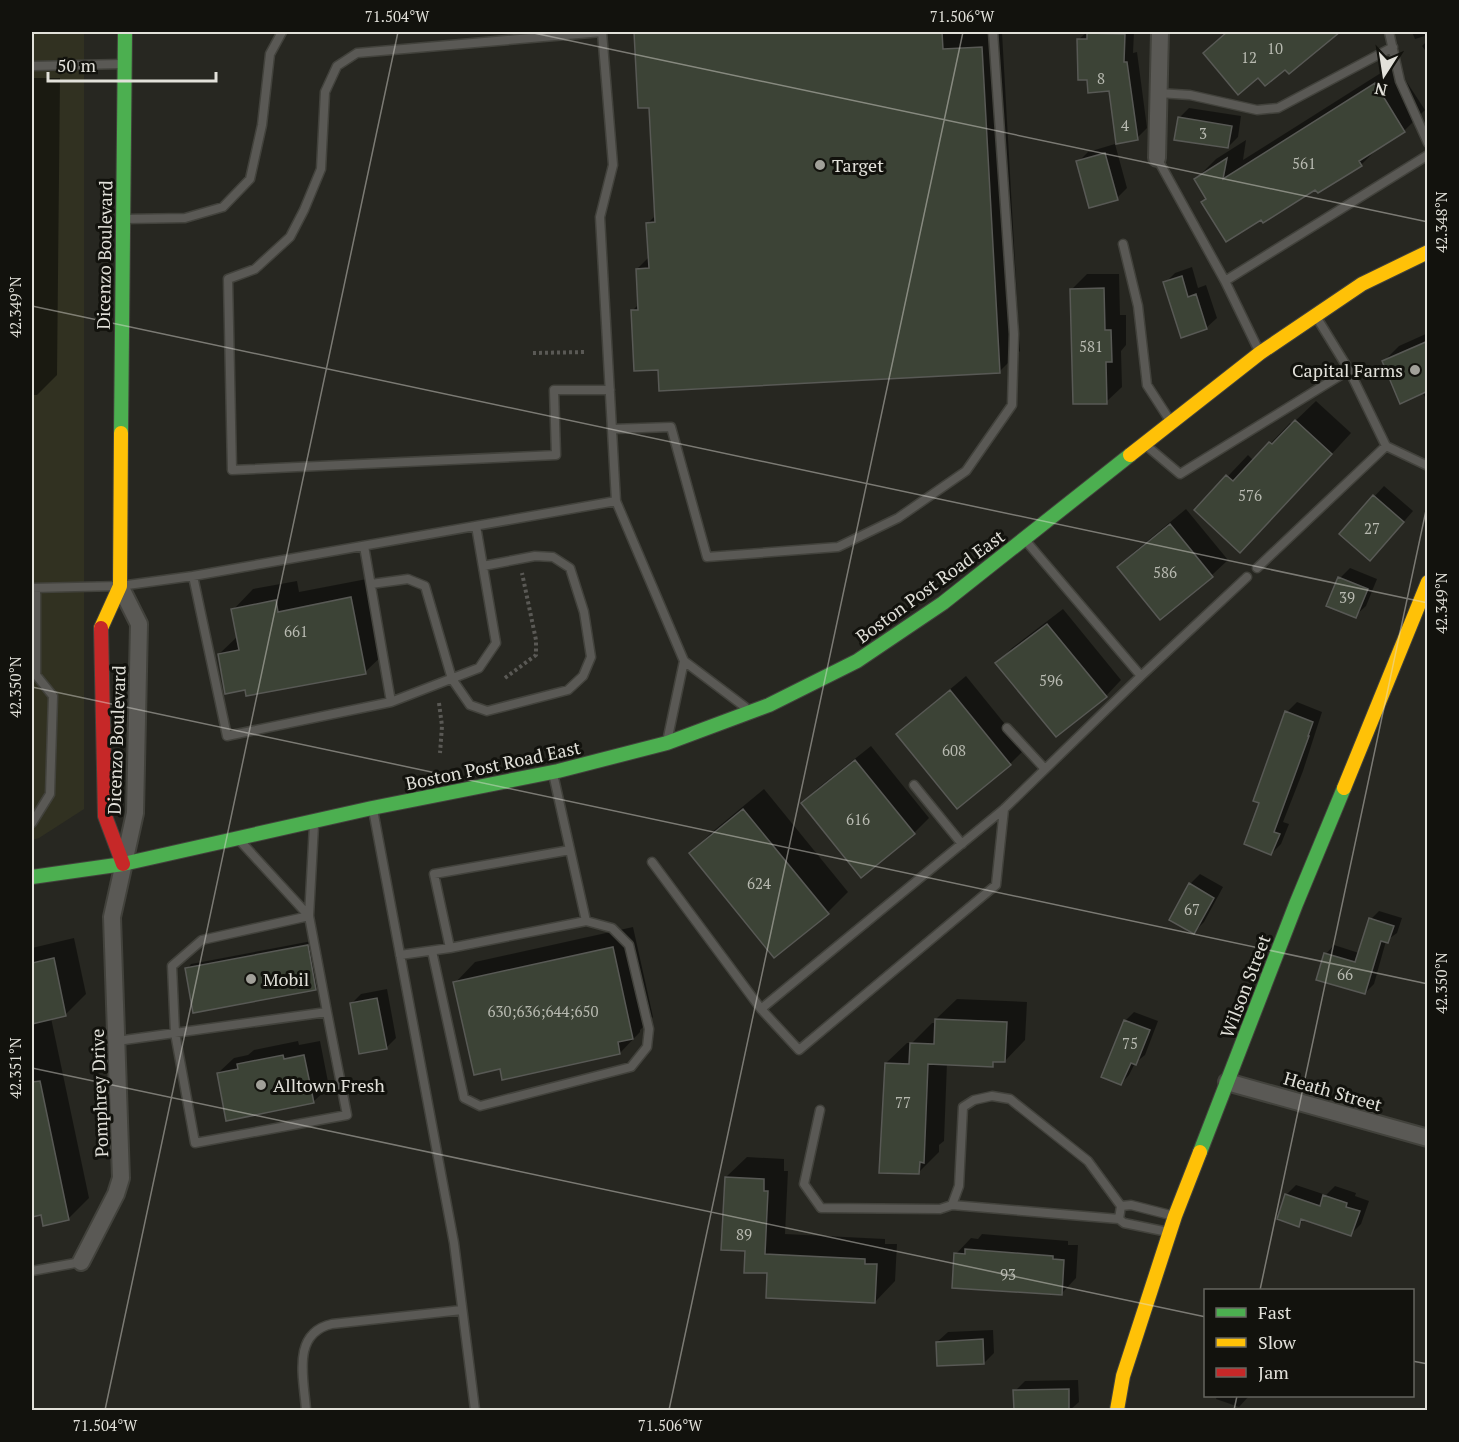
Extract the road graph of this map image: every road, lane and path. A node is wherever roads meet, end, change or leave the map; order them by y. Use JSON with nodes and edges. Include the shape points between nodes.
{"nodes":[{"id":1,"x":125,"y":32,"type":"edge"},
{"id":2,"x":282,"y":32,"type":"edge"},
{"id":3,"x":602,"y":32,"type":"edge"},
{"id":4,"x":993,"y":32,"type":"edge"},
{"id":5,"x":1389,"y":32,"type":"edge"},
{"id":6,"x":1163,"y":33,"type":"edge"},
{"id":7,"x":1393,"y":47,"type":"junction"},
{"id":8,"x":125,"y":64,"type":"junction"},
{"id":9,"x":32,"y":66,"type":"edge"},
{"id":10,"x":1158,"y":93,"type":"junction"},
{"id":11,"x":1428,"y":143,"type":"edge"},
{"id":12,"x":1428,"y":155,"type":"edge"},
{"id":13,"x":1157,"y":158,"type":"joint"},
{"id":14,"x":124,"y":219,"type":"junction"},
{"id":15,"x":1123,"y":244,"type":"dead end"},
{"id":16,"x":1428,"y":252,"type":"edge"},
{"id":17,"x":1225,"y":281,"type":"junction"},
{"id":18,"x":1315,"y":315,"type":"junction"},
{"id":19,"x":586,"y":352,"type":"dead end"},
{"id":20,"x":533,"y":353,"type":"dead end"},
{"id":21,"x":1260,"y":353,"type":"junction"},
{"id":22,"x":1349,"y":370,"type":"junction"},
{"id":23,"x":610,"y":390,"type":"junction"},
{"id":24,"x":1171,"y":422,"type":"junction"},
{"id":25,"x":612,"y":429,"type":"junction"},
{"id":26,"x":1144,"y":444,"type":"junction"},
{"id":27,"x":1386,"y":446,"type":"junction"},
{"id":28,"x":1428,"y":466,"type":"edge"},
{"id":29,"x":616,"y":501,"type":"junction"},
{"id":30,"x":476,"y":526,"type":"junction"},
{"id":31,"x":1024,"y":538,"type":"junction"},
{"id":32,"x":364,"y":546,"type":"junction"},
{"id":33,"x":526,"y":564,"type":"dead end"},
{"id":34,"x":483,"y":566,"type":"junction"},
{"id":35,"x":1257,"y":568,"type":"dead end"},
{"id":36,"x":193,"y":576,"type":"junction"},
{"id":37,"x":1247,"y":577,"type":"dead end"},
{"id":38,"x":1428,"y":582,"type":"edge"},
{"id":39,"x":371,"y":584,"type":"junction"},
{"id":40,"x":120,"y":586,"type":"junction"},
{"id":41,"x":34,"y":588,"type":"edge"},
{"id":42,"x":34,"y":637,"type":"edge"},
{"id":43,"x":684,"y":661,"type":"junction"},
{"id":44,"x":34,"y":675,"type":"edge"},
{"id":45,"x":1141,"y":676,"type":"junction"},
{"id":46,"x":505,"y":678,"type":"dead end"},
{"id":47,"x":452,"y":679,"type":"junction"},
{"id":48,"x":391,"y":702,"type":"junction"},
{"id":49,"x":439,"y":703,"type":"dead end"},
{"id":50,"x":752,"y":712,"type":"junction"},
{"id":51,"x":1007,"y":728,"type":"dead end"},
{"id":52,"x":667,"y":743,"type":"junction"},
{"id":53,"x":440,"y":753,"type":"dead end"},
{"id":54,"x":1045,"y":770,"type":"junction"},
{"id":55,"x":552,"y":772,"type":"junction"},
{"id":56,"x":914,"y":785,"type":"dead end"},
{"id":57,"x":372,"y":808,"type":"junction"},
{"id":58,"x":1004,"y":810,"type":"junction"},
{"id":59,"x":314,"y":821,"type":"junction"},
{"id":60,"x":32,"y":823,"type":"edge"},
{"id":61,"x":238,"y":838,"type":"junction"},
{"id":62,"x":962,"y":844,"type":"junction"},
{"id":63,"x":570,"y":850,"type":"junction"},
{"id":64,"x":652,"y":862,"type":"dead end"},
{"id":65,"x":123,"y":864,"type":"junction"},
{"id":66,"x":32,"y":877,"type":"edge"},
{"id":67,"x":309,"y":916,"type":"junction"},
{"id":68,"x":586,"y":921,"type":"junction"},
{"id":69,"x":450,"y":948,"type":"junction"},
{"id":70,"x":432,"y":951,"type":"junction"},
{"id":71,"x":400,"y":955,"type":"junction"},
{"id":72,"x":762,"y":1009,"type":"junction"},
{"id":73,"x":327,"y":1012,"type":"junction"},
{"id":74,"x":175,"y":1033,"type":"junction"},
{"id":75,"x":117,"y":1041,"type":"junction"},
{"id":76,"x":1227,"y":1082,"type":"junction"},
{"id":77,"x":820,"y":1110,"type":"dead end"},
{"id":78,"x":1428,"y":1138,"type":"edge"},
{"id":79,"x":952,"y":1205,"type":"junction"},
{"id":80,"x":1121,"y":1206,"type":"junction"},
{"id":81,"x":1175,"y":1216,"type":"junction"},
{"id":82,"x":1119,"y":1219,"type":"junction"},
{"id":83,"x":1169,"y":1233,"type":"junction"},
{"id":84,"x":81,"y":1262,"type":"joint"},
{"id":85,"x":32,"y":1271,"type":"edge"},
{"id":86,"x":462,"y":1310,"type":"junction"},
{"id":87,"x":306,"y":1410,"type":"edge"},
{"id":88,"x":475,"y":1410,"type":"edge"},
{"id":89,"x":1117,"y":1410,"type":"edge"}],
"edges":[{"from":1,"to":8,"type":"main road","name":"Dicenzo Boulevard"},
{"from":2,"to":14,"type":"lane","via":[[270,54],[262,125],[250,179],[223,207],[185,218]]},
{"from":3,"to":23,"type":"lane","via":[[613,165],[600,218]]},
{"from":3,"to":23,"type":"lane","via":[[357,53],[337,66],[325,92],[321,169],[304,210],[290,237],[255,269],[228,279],[232,470],[556,455],[554,390]]},
{"from":4,"to":25,"type":"lane","via":[[1014,334],[1012,405],[966,471],[898,518],[838,547],[707,557],[671,427]]},
{"from":5,"to":7,"type":"lane"},
{"from":6,"to":10,"type":"street"},
{"from":7,"to":10,"type":"lane","via":[[1278,108],[1257,110],[1190,95]]},
{"from":7,"to":11,"type":"lane","via":[[1401,81]]},
{"from":8,"to":9,"type":"lane"},
{"from":8,"to":14,"type":"main road","name":"Dicenzo Boulevard"},
{"from":10,"to":13,"type":"street"},
{"from":12,"to":17,"type":"lane"},
{"from":13,"to":17,"type":"lane"},
{"from":14,"to":40,"type":"main road","name":"Dicenzo Boulevard"},
{"from":15,"to":24,"type":"lane","via":[[1138,306],[1147,385]]},
{"from":16,"to":18,"type":"main road","name":"Boston Post Road East","via":[[1362,284]]},
{"from":17,"to":21,"type":"lane"},
{"from":18,"to":21,"type":"main road","name":"Boston Post Road East"},
{"from":18,"to":22,"type":"lane"},
{"from":19,"to":20,"type":"path"},
{"from":21,"to":24,"type":"main road","name":"Boston Post Road East"},
{"from":22,"to":26,"type":"lane","via":[[1180,474]]},
{"from":22,"to":27,"type":"lane"},
{"from":23,"to":25,"type":"lane"},
{"from":24,"to":26,"type":"main road","name":"Boston Post Road East"},
{"from":25,"to":29,"type":"lane"},
{"from":26,"to":31,"type":"main road","name":"Boston Post Road East"},
{"from":27,"to":28,"type":"lane"},
{"from":27,"to":35,"type":"lane"},
{"from":29,"to":30,"type":"lane"},
{"from":29,"to":43,"type":"lane"},
{"from":30,"to":32,"type":"lane"},
{"from":30,"to":34,"type":"lane"},
{"from":31,"to":45,"type":"lane"},
{"from":31,"to":50,"type":"main road","name":"Boston Post Road East","via":[[943,603],[857,662]]},
{"from":32,"to":36,"type":"lane"},
{"from":32,"to":39,"type":"lane"},
{"from":33,"to":46,"type":"path","via":[[522,573],[536,655]]},
{"from":34,"to":47,"type":"lane","via":[[496,643],[479,668]]},
{"from":34,"to":47,"type":"lane","via":[[535,556],[553,557],[570,568],[584,612],[591,657],[584,676],[568,690],[487,711],[470,705]]},
{"from":36,"to":40,"type":"lane"},
{"from":36,"to":48,"type":"lane","via":[[227,736]]},
{"from":37,"to":45,"type":"lane"},
{"from":38,"to":76,"type":"main road","name":"Wilson Street"},
{"from":39,"to":47,"type":"lane","via":[[408,579],[425,586]]},
{"from":39,"to":48,"type":"lane"},
{"from":40,"to":41,"type":"lane"},
{"from":40,"to":65,"type":"street","name":"Dicenzo Boulevard","via":[[139,624],[135,813]]},
{"from":40,"to":65,"type":"main road","name":"Dicenzo Boulevard","via":[[101,628],[105,816]]},
{"from":41,"to":42,"type":"lane"},
{"from":42,"to":44,"type":"lane"},
{"from":43,"to":50,"type":"lane"},
{"from":43,"to":52,"type":"lane"},
{"from":44,"to":60,"type":"lane","via":[[53,696],[50,794]]},
{"from":45,"to":54,"type":"lane"},
{"from":47,"to":48,"type":"lane"},
{"from":49,"to":53,"type":"path"},
{"from":50,"to":52,"type":"main road","name":"Boston Post Road East"},
{"from":51,"to":54,"type":"lane"},
{"from":52,"to":55,"type":"main road","name":"Boston Post Road East"},
{"from":54,"to":58,"type":"lane"},
{"from":55,"to":57,"type":"main road","name":"Boston Post Road East"},
{"from":55,"to":63,"type":"lane"},
{"from":56,"to":62,"type":"lane"},
{"from":57,"to":59,"type":"main road","name":"Boston Post Road East"},
{"from":57,"to":71,"type":"lane"},
{"from":58,"to":62,"type":"lane"},
{"from":58,"to":72,"type":"lane","via":[[996,885],[799,1050]]},
{"from":59,"to":61,"type":"main road","name":"Boston Post Road East"},
{"from":59,"to":67,"type":"lane"},
{"from":61,"to":65,"type":"main road","name":"Boston Post Road East"},
{"from":61,"to":67,"type":"lane"},
{"from":62,"to":72,"type":"lane"},
{"from":63,"to":68,"type":"lane"},
{"from":63,"to":69,"type":"lane","via":[[434,874]]},
{"from":64,"to":72,"type":"lane"},
{"from":65,"to":66,"type":"main road","name":"Boston Post Road East"},
{"from":65,"to":75,"type":"street","name":"Pomphrey Drive","via":[[112,917]]},
{"from":67,"to":73,"type":"lane"},
{"from":67,"to":74,"type":"lane","via":[[202,940],[172,966]]},
{"from":68,"to":69,"type":"lane"},
{"from":68,"to":70,"type":"lane","via":[[612,928],[629,945],[649,1029],[646,1047],[630,1067],[480,1106],[464,1098]]},
{"from":69,"to":70,"type":"lane"},
{"from":70,"to":71,"type":"lane"},
{"from":71,"to":86,"type":"lane","via":[[454,1243]]},
{"from":73,"to":74,"type":"lane"},
{"from":73,"to":74,"type":"lane","via":[[347,1115],[195,1143]]},
{"from":74,"to":75,"type":"lane"},
{"from":75,"to":84,"type":"street","name":"Pomphrey Drive","via":[[120,1182]]},
{"from":76,"to":78,"type":"street","name":"Heath Street"},
{"from":76,"to":81,"type":"main road","name":"Wilson Street"},
{"from":77,"to":79,"type":"lane","via":[[804,1184],[821,1209],[940,1209]]},
{"from":79,"to":80,"type":"lane","via":[[959,1186],[963,1107],[992,1096],[1010,1099],[1088,1161]]},
{"from":79,"to":82,"type":"lane"},
{"from":80,"to":81,"type":"lane"},
{"from":80,"to":82,"type":"lane"},
{"from":81,"to":83,"type":"main road","name":"Wilson Street"},
{"from":82,"to":83,"type":"lane"},
{"from":83,"to":89,"type":"main road","name":"Wilson Street","via":[[1123,1376]]},
{"from":84,"to":85,"type":"lane","name":"Pomphrey Drive"},
{"from":86,"to":87,"type":"lane","via":[[332,1324],[317,1329],[303,1352]]},
{"from":86,"to":88,"type":"lane"}]}
